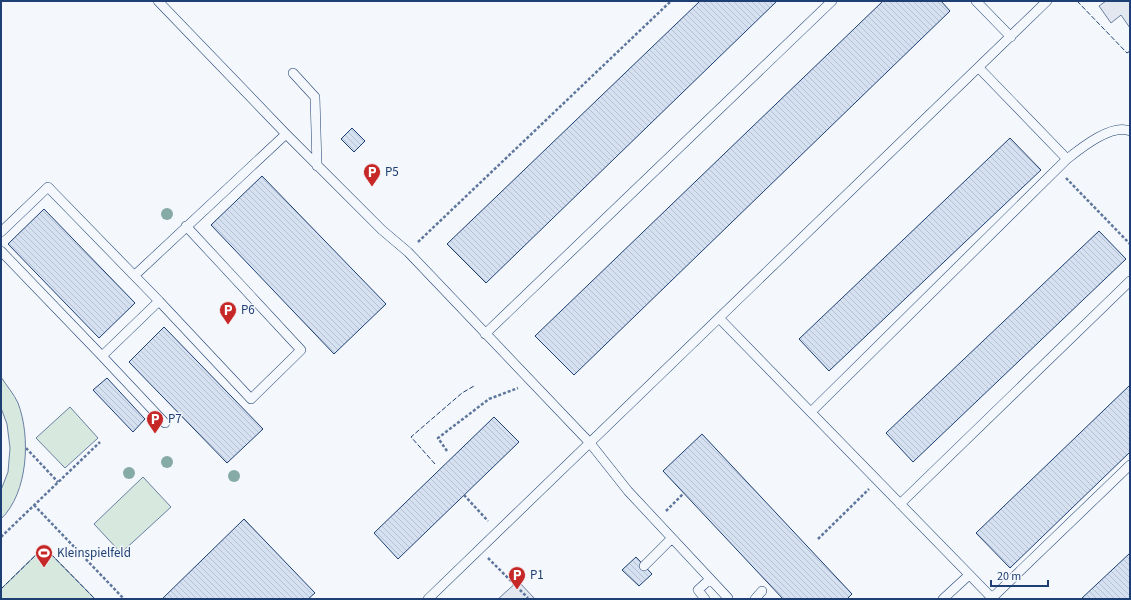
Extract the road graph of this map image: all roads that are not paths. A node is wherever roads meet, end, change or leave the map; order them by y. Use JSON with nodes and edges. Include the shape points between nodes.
{"nodes":[{"id":1,"x":158,"y":1,"type":"edge"},
{"id":2,"x":832,"y":1,"type":"edge"},
{"id":3,"x":976,"y":1,"type":"edge"},
{"id":4,"x":1047,"y":1,"type":"edge"},
{"id":5,"x":1011,"y":37,"type":"junction"},
{"id":6,"x":979,"y":68,"type":"junction"},
{"id":7,"x":293,"y":73,"type":"dead end"},
{"id":8,"x":1130,"y":131,"type":"edge"},
{"id":9,"x":286,"y":134,"type":"junction"},
{"id":10,"x":1066,"y":159,"type":"junction"},
{"id":11,"x":318,"y":166,"type":"junction"},
{"id":12,"x":186,"y":226,"type":"junction"},
{"id":13,"x":1,"y":232,"type":"edge"},
{"id":14,"x":1,"y":251,"type":"edge"},
{"id":15,"x":134,"y":275,"type":"junction"},
{"id":16,"x":1130,"y":281,"type":"edge"},
{"id":17,"x":159,"y":301,"type":"junction"},
{"id":18,"x":719,"y":318,"type":"junction"},
{"id":19,"x":485,"y":334,"type":"junction"},
{"id":20,"x":102,"y":356,"type":"junction"},
{"id":21,"x":811,"y":412,"type":"junction"},
{"id":22,"x":165,"y":423,"type":"dead end"},
{"id":23,"x":590,"y":443,"type":"junction"},
{"id":24,"x":1130,"y":465,"type":"edge"},
{"id":25,"x":900,"y":504,"type":"junction"},
{"id":26,"x":672,"y":538,"type":"junction"},
{"id":27,"x":644,"y":566,"type":"dead end"},
{"id":28,"x":969,"y":575,"type":"junction"},
{"id":29,"x":710,"y":579,"type":"junction"},
{"id":30,"x":762,"y":591,"type":"dead end"},
{"id":31,"x":992,"y":598,"type":"edge"},
{"id":32,"x":428,"y":599,"type":"edge"},
{"id":33,"x":705,"y":599,"type":"edge"},
{"id":34,"x":726,"y":599,"type":"edge"},
{"id":35,"x":755,"y":599,"type":"edge"},
{"id":36,"x":943,"y":599,"type":"edge"}],
"edges":[{"from":1,"to":9,"type":"lane"},
{"from":2,"to":19,"type":"lane"},
{"from":3,"to":5,"type":"lane"},
{"from":4,"to":5,"type":"lane"},
{"from":5,"to":6,"type":"lane"},
{"from":6,"to":10,"type":"lane"},
{"from":6,"to":18,"type":"lane"},
{"from":7,"to":11,"type":"lane","via":[[315,98]]},
{"from":8,"to":10,"type":"lane","via":[[1125,129],[1108,133],[1089,142]]},
{"from":9,"to":11,"type":"lane"},
{"from":9,"to":12,"type":"lane"},
{"from":10,"to":21,"type":"lane"},
{"from":11,"to":19,"type":"lane","via":[[382,230],[408,252]]},
{"from":12,"to":15,"type":"lane"},
{"from":12,"to":17,"type":"lane","via":[[301,350],[251,399]]},
{"from":13,"to":15,"type":"lane","via":[[48,187]]},
{"from":14,"to":20,"type":"lane"},
{"from":15,"to":17,"type":"lane"},
{"from":16,"to":25,"type":"lane"},
{"from":17,"to":20,"type":"lane"},
{"from":18,"to":21,"type":"lane"},
{"from":18,"to":23,"type":"lane"},
{"from":19,"to":23,"type":"lane"},
{"from":20,"to":22,"type":"lane"},
{"from":21,"to":25,"type":"lane"},
{"from":23,"to":26,"type":"lane","via":[[628,491]]},
{"from":23,"to":32,"type":"lane"},
{"from":24,"to":31,"type":"lane"},
{"from":25,"to":28,"type":"lane"},
{"from":26,"to":27,"type":"lane"},
{"from":26,"to":29,"type":"lane"},
{"from":28,"to":31,"type":"lane"},
{"from":28,"to":36,"type":"lane"},
{"from":29,"to":33,"type":"lane","via":[[698,590]]},
{"from":29,"to":34,"type":"lane","via":[[728,598]]},
{"from":30,"to":35,"type":"lane"}]}
